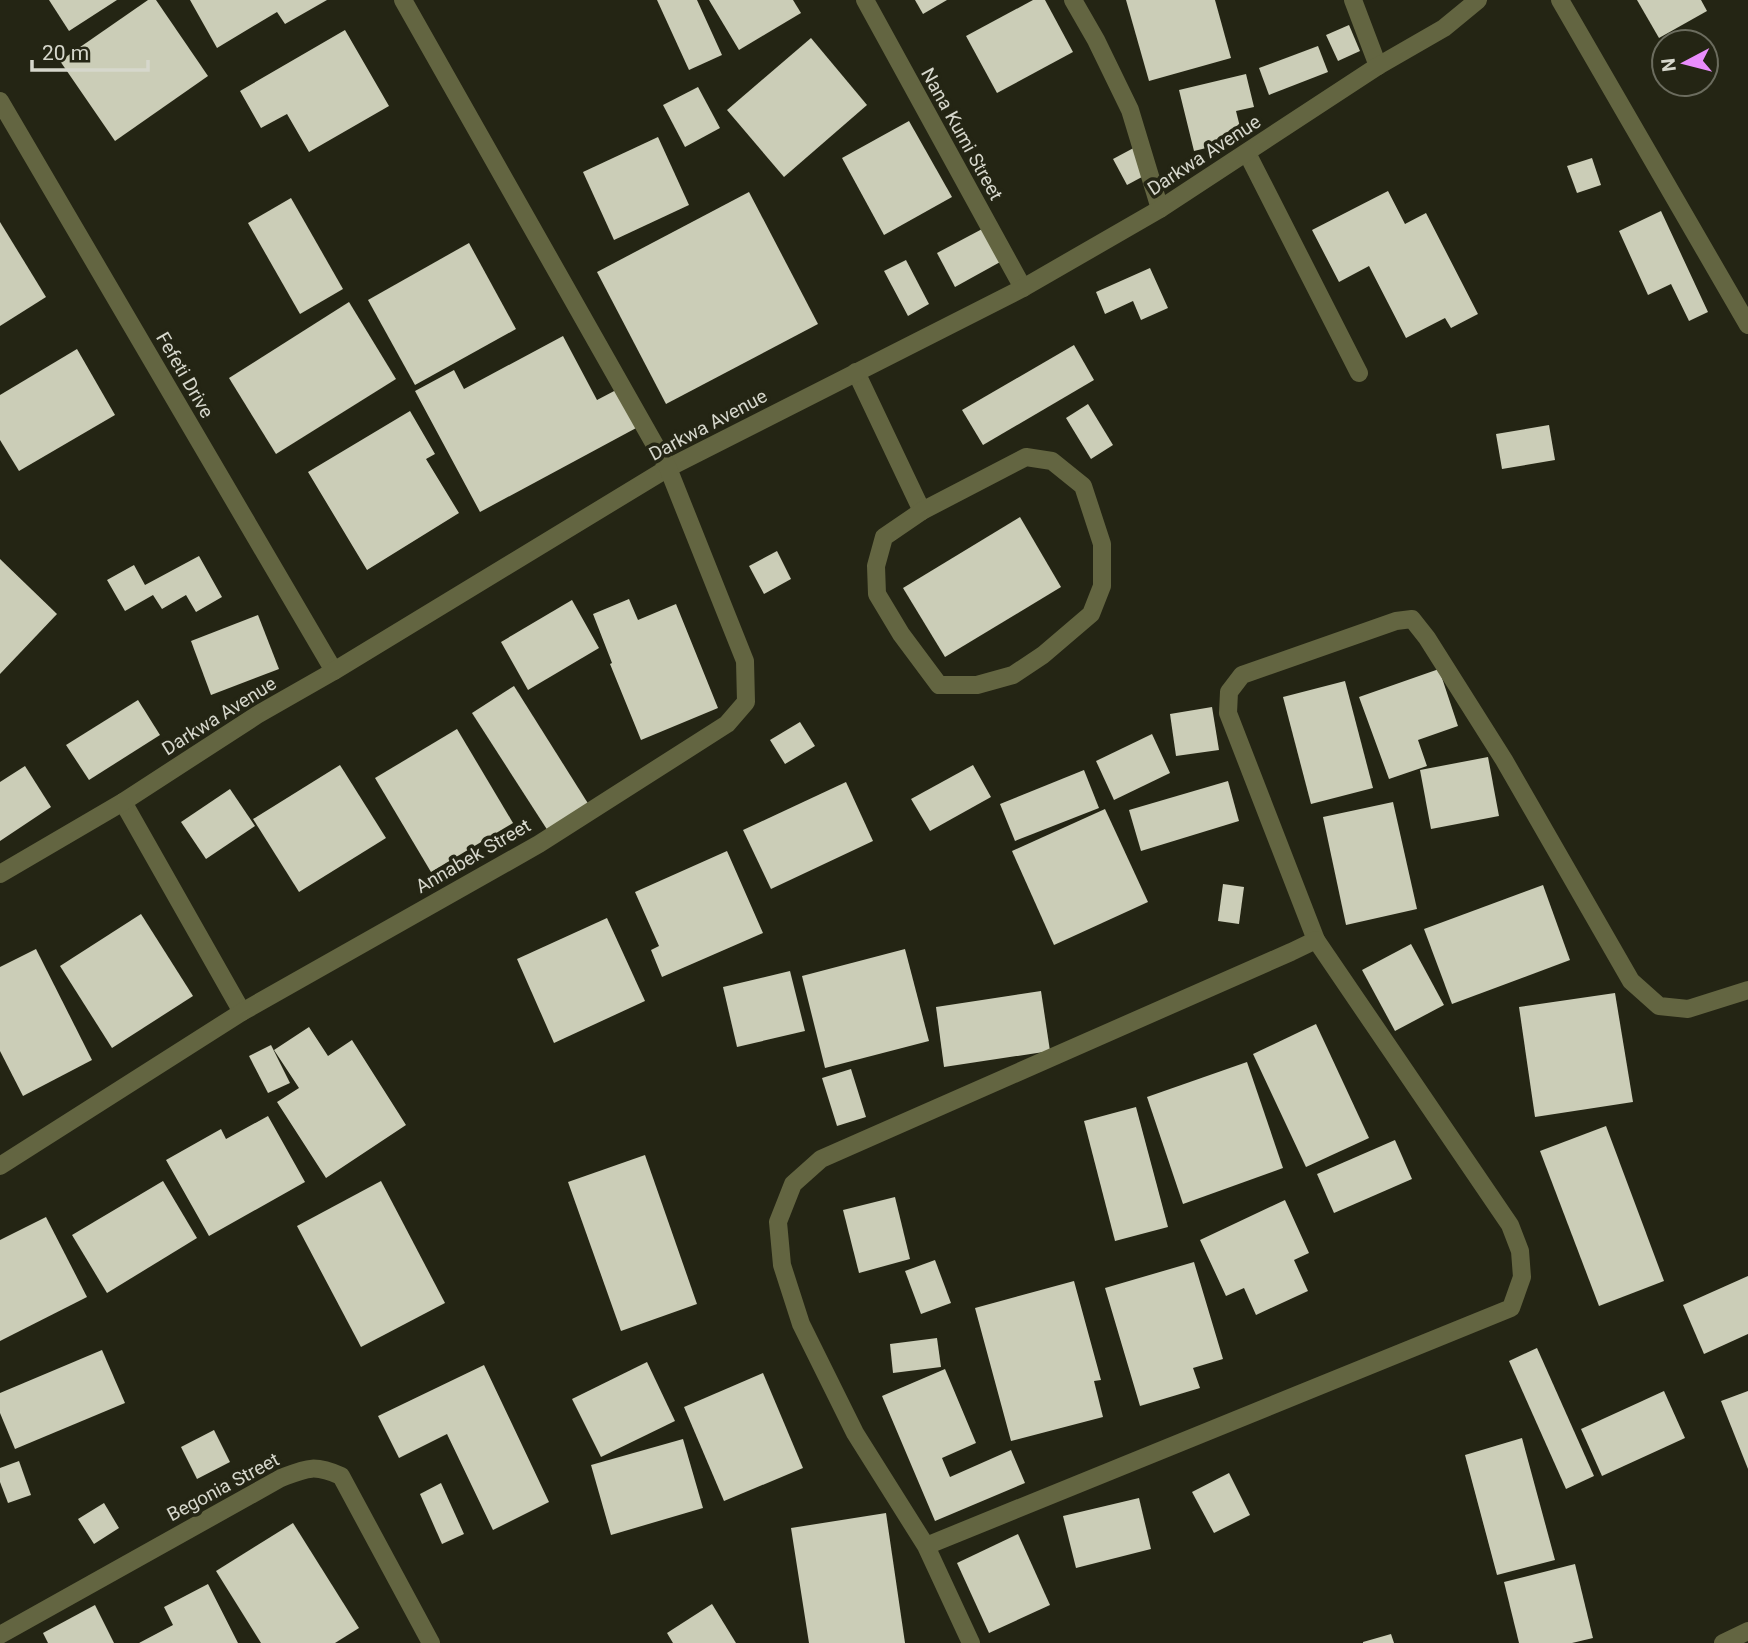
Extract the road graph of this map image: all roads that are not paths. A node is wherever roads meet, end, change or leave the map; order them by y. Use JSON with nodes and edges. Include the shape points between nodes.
{"nodes":[{"id":1,"x":403,"y":0,"type":"edge"},
{"id":2,"x":865,"y":0,"type":"edge"},
{"id":3,"x":1073,"y":0,"type":"edge"},
{"id":4,"x":1353,"y":0,"type":"edge"},
{"id":5,"x":1478,"y":0,"type":"edge"},
{"id":6,"x":1560,"y":0,"type":"edge"},
{"id":7,"x":1378,"y":66,"type":"junction"},
{"id":8,"x":0,"y":101,"type":"edge"},
{"id":9,"x":1247,"y":153,"type":"junction"},
{"id":10,"x":1160,"y":209,"type":"junction"},
{"id":11,"x":1023,"y":288,"type":"junction"},
{"id":12,"x":1748,"y":325,"type":"edge"},
{"id":13,"x":856,"y":372,"type":"junction"},
{"id":14,"x":1359,"y":373,"type":"dead end"},
{"id":15,"x":668,"y":468,"type":"junction"},
{"id":16,"x":922,"y":511,"type":"junction"},
{"id":17,"x":334,"y":671,"type":"junction"},
{"id":18,"x":123,"y":802,"type":"junction"},
{"id":19,"x":0,"y":874,"type":"edge"},
{"id":20,"x":1316,"y":940,"type":"junction"},
{"id":21,"x":1748,"y":990,"type":"edge"},
{"id":22,"x":242,"y":1012,"type":"junction"},
{"id":23,"x":0,"y":1166,"type":"edge"},
{"id":24,"x":926,"y":1546,"type":"junction"},
{"id":25,"x":1748,"y":1631,"type":"edge"},
{"id":26,"x":0,"y":1635,"type":"edge"},
{"id":27,"x":431,"y":1643,"type":"edge"},
{"id":28,"x":971,"y":1643,"type":"edge"},
{"id":29,"x":1723,"y":1643,"type":"edge"}],
"edges":[{"from":1,"to":15,"type":"street"},
{"from":2,"to":11,"type":"street","name":"Nana Kumi Street"},
{"from":3,"to":10,"type":"street","via":[[1130,110]]},
{"from":4,"to":7,"type":"street"},
{"from":5,"to":7,"type":"street","name":"Darkwa Avenue","via":[[1444,28]]},
{"from":6,"to":12,"type":"street"},
{"from":7,"to":9,"type":"street","name":"Darkwa Avenue"},
{"from":8,"to":17,"type":"street","name":"Fefeti Drive"},
{"from":9,"to":10,"type":"street","name":"Darkwa Avenue"},
{"from":9,"to":14,"type":"street"},
{"from":10,"to":11,"type":"street","name":"Darkwa Avenue"},
{"from":11,"to":13,"type":"street","name":"Darkwa Avenue"},
{"from":13,"to":15,"type":"street","name":"Darkwa Avenue"},
{"from":13,"to":16,"type":"street"},
{"from":15,"to":17,"type":"street","name":"Darkwa Avenue"},
{"from":15,"to":22,"type":"street","name":"Annabek Street","via":[[745,661],[746,702],[727,724],[539,844]]},
{"from":16,"to":16,"type":"street","via":[[884,537],[876,566],[877,594],[939,685],[977,685],[1013,675],[1091,614],[1102,586],[1102,544],[1083,486],[1052,461],[1026,457]]},
{"from":17,"to":18,"type":"street","name":"Darkwa Avenue"},
{"from":18,"to":19,"type":"street","name":"Darkwa Avenue"},
{"from":18,"to":22,"type":"street"},
{"from":20,"to":21,"type":"street","via":[[1228,713],[1229,692],[1242,675],[1412,619],[1504,760],[1631,981],[1659,1006],[1688,1009]]},
{"from":20,"to":24,"type":"street","via":[[821,1159],[793,1184],[778,1222],[782,1265],[801,1324],[855,1433]]},
{"from":20,"to":24,"type":"street","via":[[1510,1225],[1520,1251],[1522,1277],[1511,1308]]},
{"from":22,"to":23,"type":"street","name":"Annabek Street"},
{"from":24,"to":28,"type":"street"},
{"from":25,"to":29,"type":"street"},
{"from":26,"to":27,"type":"street","name":"Begonia Street","via":[[281,1478],[322,1468],[341,1476]]}]}
